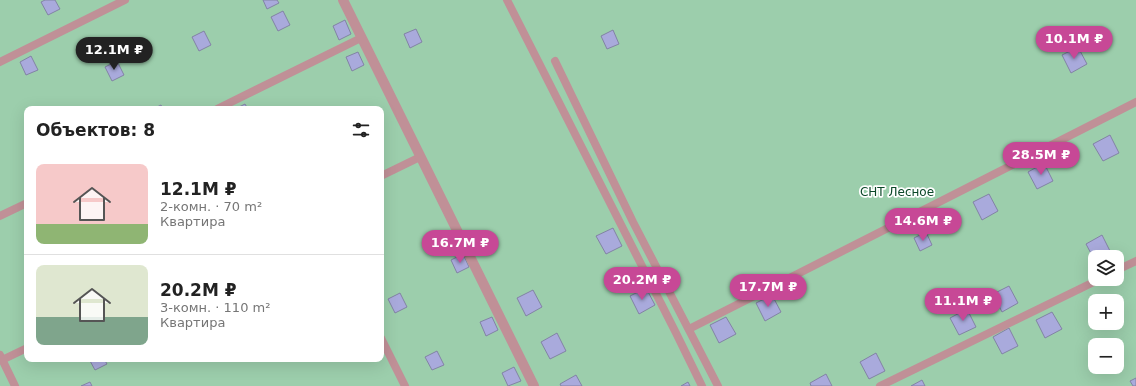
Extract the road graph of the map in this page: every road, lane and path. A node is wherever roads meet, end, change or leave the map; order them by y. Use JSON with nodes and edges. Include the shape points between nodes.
{"nodes":[{"id":1,"x":125,"y":0,"type":"edge"},
{"id":2,"x":343,"y":0,"type":"edge"},
{"id":3,"x":507,"y":0,"type":"edge"},
{"id":4,"x":361,"y":38,"type":"junction"},
{"id":5,"x":555,"y":61,"type":"dead end"},
{"id":6,"x":0,"y":62,"type":"edge"},
{"id":7,"x":1136,"y":102,"type":"edge"},
{"id":8,"x":223,"y":106,"type":"edge"},
{"id":9,"x":420,"y":157,"type":"junction"},
{"id":10,"x":384,"y":175,"type":"edge"},
{"id":11,"x":24,"y":204,"type":"edge"},
{"id":12,"x":0,"y":216,"type":"edge"},
{"id":13,"x":1136,"y":261,"type":"edge"},
{"id":14,"x":1124,"y":267,"type":"edge"},
{"id":15,"x":1088,"y":285,"type":"edge"},
{"id":16,"x":689,"y":329,"type":"junction"},
{"id":17,"x":384,"y":344,"type":"edge"},
{"id":18,"x":24,"y":349,"type":"edge"},
{"id":19,"x":1,"y":358,"type":"edge"},
{"id":20,"x":15,"y":386,"type":"edge"},
{"id":21,"x":405,"y":386,"type":"edge"},
{"id":22,"x":534,"y":386,"type":"edge"},
{"id":23,"x":702,"y":386,"type":"edge"},
{"id":24,"x":718,"y":386,"type":"edge"},
{"id":25,"x":880,"y":386,"type":"edge"}],
"edges":[{"from":1,"to":6,"type":"lane"},
{"from":2,"to":4,"type":"street"},
{"from":3,"to":23,"type":"lane"},
{"from":4,"to":8,"type":"lane"},
{"from":4,"to":9,"type":"street"},
{"from":5,"to":16,"type":"lane","via":[[633,222]]},
{"from":7,"to":16,"type":"lane"},
{"from":9,"to":10,"type":"lane"},
{"from":9,"to":22,"type":"street"},
{"from":11,"to":12,"type":"lane"},
{"from":13,"to":14,"type":"lane"},
{"from":15,"to":25,"type":"lane"},
{"from":16,"to":24,"type":"lane"},
{"from":17,"to":21,"type":"lane"},
{"from":18,"to":19,"type":"lane"},
{"from":19,"to":20,"type":"lane"}]}
